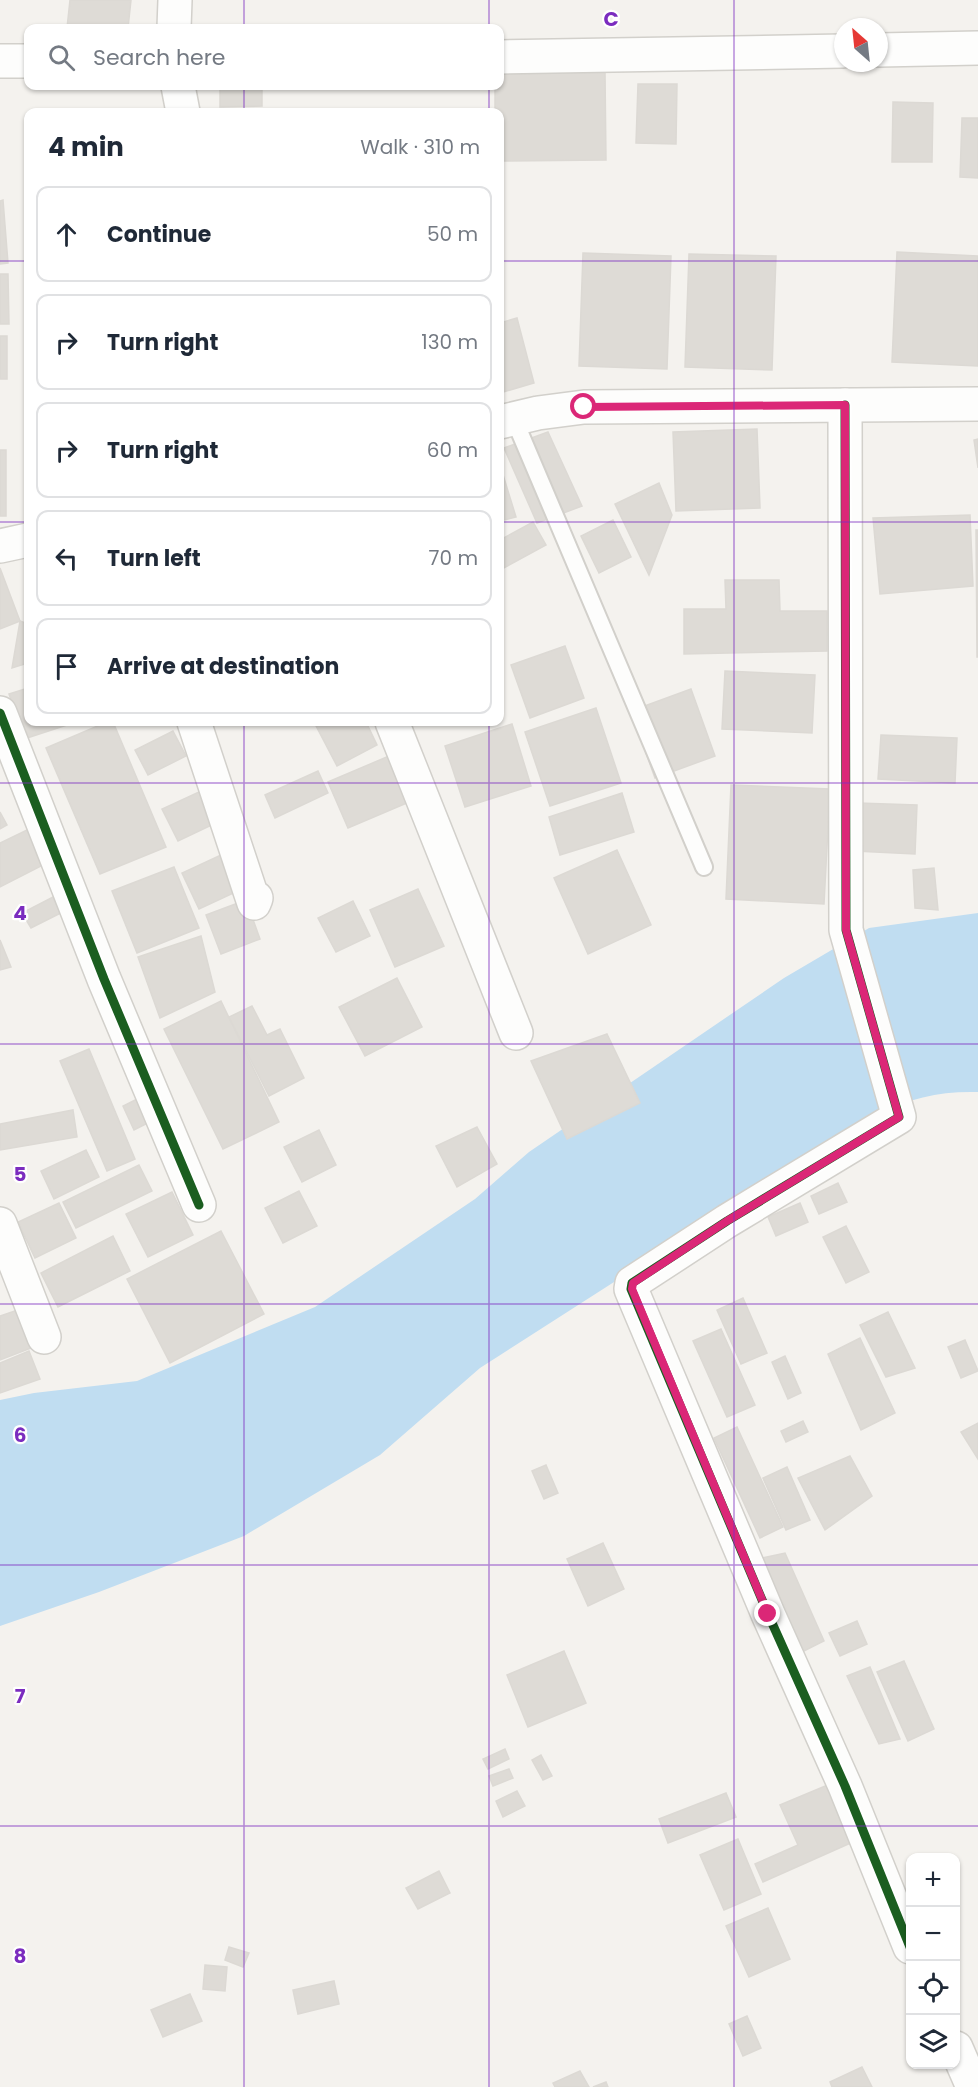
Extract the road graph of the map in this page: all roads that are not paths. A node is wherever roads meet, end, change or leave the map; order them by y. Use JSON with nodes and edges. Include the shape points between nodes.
{"nodes":[{"id":1,"x":175,"y":0,"type":"edge"},
{"id":2,"x":174,"y":24,"type":"edge"},
{"id":3,"x":978,"y":48,"type":"edge"},
{"id":4,"x":888,"y":50,"type":"edge"},
{"id":5,"x":834,"y":51,"type":"edge"},
{"id":6,"x":504,"y":57,"type":"edge"},
{"id":7,"x":0,"y":61,"type":"edge"},
{"id":8,"x":24,"y":61,"type":"edge"},
{"id":9,"x":179,"y":90,"type":"edge"},
{"id":10,"x":182,"y":108,"type":"edge"},
{"id":11,"x":978,"y":404,"type":"edge"},
{"id":12,"x":845,"y":405,"type":"junction"},
{"id":13,"x":507,"y":421,"type":"edge"},
{"id":14,"x":24,"y":541,"type":"edge"},
{"id":15,"x":0,"y":546,"type":"edge"},
{"id":16,"x":0,"y":713,"type":"edge"},
{"id":17,"x":195,"y":726,"type":"edge"},
{"id":18,"x":394,"y":726,"type":"edge"},
{"id":19,"x":704,"y":867,"type":"dead end"},
{"id":20,"x":256,"y":898,"type":"dead end"},
{"id":21,"x":516,"y":1033,"type":"dead end"},
{"id":22,"x":199,"y":1205,"type":"dead end"},
{"id":23,"x":0,"y":1224,"type":"edge"},
{"id":24,"x":44,"y":1337,"type":"dead end"},
{"id":25,"x":906,"y":1937,"type":"edge"},
{"id":26,"x":960,"y":2057,"type":"edge"},
{"id":27,"x":973,"y":2087,"type":"edge"}],
"edges":[{"from":1,"to":2,"type":"street"},
{"from":3,"to":4,"type":"street"},
{"from":5,"to":6,"type":"street"},
{"from":7,"to":8,"type":"street"},
{"from":9,"to":10,"type":"street"},
{"from":11,"to":12,"type":"street"},
{"from":12,"to":13,"type":"street","via":[[584,407]]},
{"from":12,"to":25,"type":"street","via":[[846,930],[899,1117],[727,1221],[633,1283],[632,1289],[763,1603],[845,1785]]},
{"from":13,"to":19,"type":"lane"},
{"from":14,"to":15,"type":"street"},
{"from":16,"to":22,"type":"street","via":[[104,979]]},
{"from":17,"to":20,"type":"street","via":[[254,903]]},
{"from":18,"to":21,"type":"street"},
{"from":23,"to":24,"type":"street"},
{"from":26,"to":27,"type":"street"}]}
